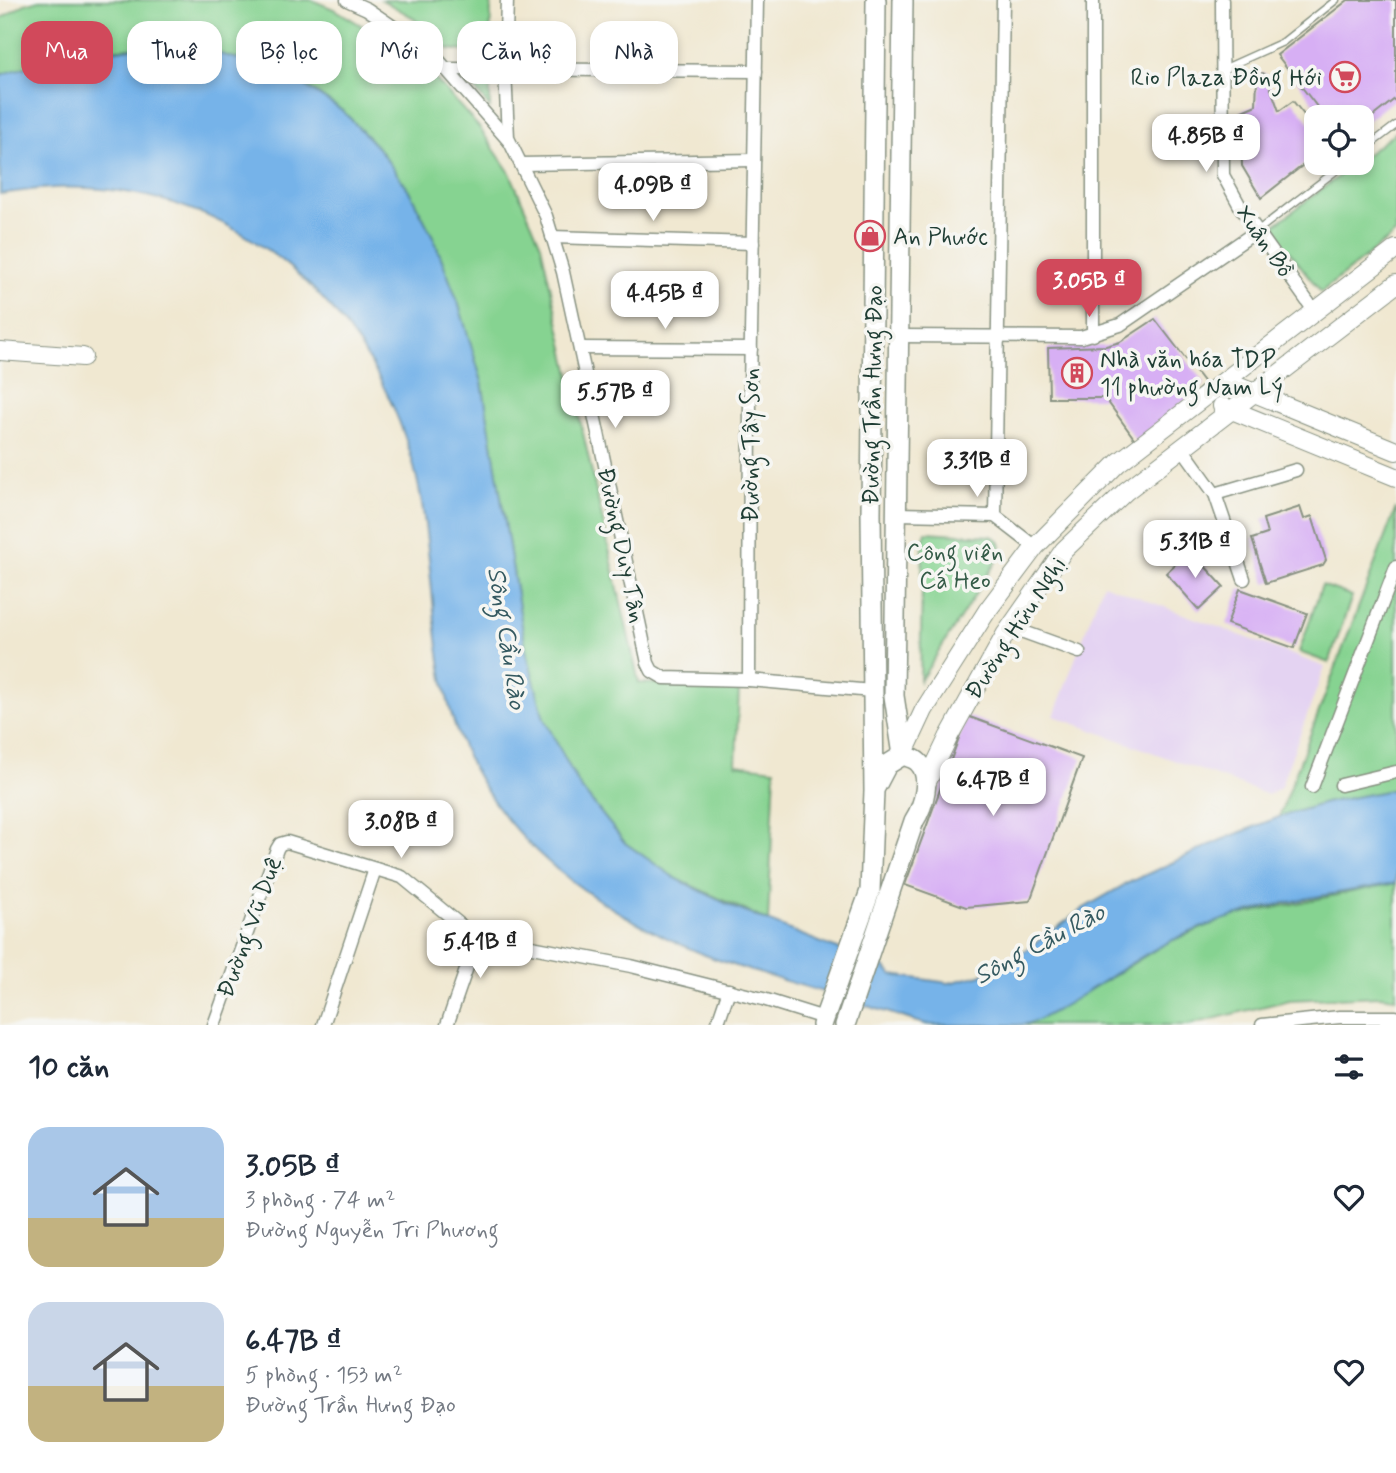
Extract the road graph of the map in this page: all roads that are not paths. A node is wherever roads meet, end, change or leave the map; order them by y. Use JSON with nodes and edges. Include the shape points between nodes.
{"nodes":[{"id":1,"x":348,"y":0,"type":"edge"},
{"id":2,"x":507,"y":0,"type":"edge"},
{"id":3,"x":757,"y":0,"type":"edge"},
{"id":4,"x":876,"y":0,"type":"edge"},
{"id":5,"x":903,"y":0,"type":"edge"},
{"id":6,"x":1003,"y":0,"type":"edge"},
{"id":7,"x":1093,"y":0,"type":"edge"},
{"id":8,"x":1222,"y":0,"type":"edge"},
{"id":9,"x":1336,"y":0,"type":"edge"},
{"id":10,"x":506,"y":21,"type":"edge"},
{"id":11,"x":445,"y":69,"type":"junction"},
{"id":12,"x":457,"y":69,"type":"edge"},
{"id":13,"x":576,"y":70,"type":"edge"},
{"id":14,"x":1222,"y":70,"type":"junction"},
{"id":15,"x":756,"y":71,"type":"junction"},
{"id":16,"x":506,"y":84,"type":"edge"},
{"id":17,"x":1396,"y":125,"type":"edge"},
{"id":18,"x":510,"y":142,"type":"junction"},
{"id":19,"x":1374,"y":142,"type":"edge"},
{"id":20,"x":754,"y":160,"type":"junction"},
{"id":21,"x":522,"y":164,"type":"junction"},
{"id":22,"x":1330,"y":175,"type":"edge"},
{"id":23,"x":1257,"y":231,"type":"junction"},
{"id":24,"x":552,"y":237,"type":"junction"},
{"id":25,"x":753,"y":243,"type":"junction"},
{"id":26,"x":1396,"y":249,"type":"edge"},
{"id":27,"x":1396,"y":284,"type":"edge"},
{"id":28,"x":1315,"y":312,"type":"junction"},
{"id":29,"x":1093,"y":335,"type":"junction"},
{"id":30,"x":899,"y":336,"type":"junction"},
{"id":31,"x":998,"y":337,"type":"junction"},
{"id":32,"x":580,"y":348,"type":"junction"},
{"id":33,"x":751,"y":349,"type":"junction"},
{"id":34,"x":0,"y":351,"type":"edge"},
{"id":35,"x":83,"y":357,"type":"dead end"},
{"id":36,"x":1225,"y":381,"type":"junction"},
{"id":37,"x":1254,"y":393,"type":"junction"},
{"id":38,"x":1203,"y":398,"type":"junction"},
{"id":39,"x":1232,"y":410,"type":"junction"},
{"id":40,"x":1182,"y":448,"type":"junction"},
{"id":41,"x":1396,"y":451,"type":"edge"},
{"id":42,"x":1296,"y":470,"type":"dead end"},
{"id":43,"x":1396,"y":477,"type":"edge"},
{"id":44,"x":1215,"y":494,"type":"junction"},
{"id":45,"x":871,"y":514,"type":"junction"},
{"id":46,"x":897,"y":514,"type":"junction"},
{"id":47,"x":995,"y":516,"type":"junction"},
{"id":48,"x":1035,"y":547,"type":"junction"},
{"id":49,"x":1396,"y":567,"type":"edge"},
{"id":50,"x":1244,"y":579,"type":"dead end"},
{"id":51,"x":1010,"y":627,"type":"junction"},
{"id":52,"x":1079,"y":652,"type":"dead end"},
{"id":53,"x":749,"y":680,"type":"junction"},
{"id":54,"x":872,"y":691,"type":"junction"},
{"id":55,"x":903,"y":755,"type":"junction"},
{"id":56,"x":1396,"y":772,"type":"edge"},
{"id":57,"x":1341,"y":785,"type":"dead end"},
{"id":58,"x":925,"y":786,"type":"junction"},
{"id":59,"x":1312,"y":787,"type":"dead end"},
{"id":60,"x":874,"y":791,"type":"junction"},
{"id":61,"x":873,"y":812,"type":"junction"},
{"id":62,"x":914,"y":821,"type":"junction"},
{"id":63,"x":375,"y":869,"type":"junction"},
{"id":64,"x":474,"y":936,"type":"junction"},
{"id":65,"x":729,"y":990,"type":"junction"},
{"id":66,"x":825,"y":1016,"type":"edge"},
{"id":67,"x":1396,"y":1017,"type":"edge"},
{"id":68,"x":847,"y":1018,"type":"edge"},
{"id":69,"x":214,"y":1025,"type":"edge"},
{"id":70,"x":323,"y":1025,"type":"edge"},
{"id":71,"x":446,"y":1025,"type":"edge"},
{"id":72,"x":717,"y":1025,"type":"edge"},
{"id":73,"x":1262,"y":1025,"type":"edge"}],
"edges":[{"from":1,"to":11,"type":"street","via":[[433,54]]},
{"from":2,"to":10,"type":"street","name":"Đường Duy Tân"},
{"from":3,"to":15,"type":"street","name":"Đường Tây Sơn"},
{"from":4,"to":45,"type":"main road","name":"Đường Trần Hưng Đạo"},
{"from":5,"to":30,"type":"main road","name":"Đường Trần Hưng Đạo"},
{"from":6,"to":31,"type":"street"},
{"from":7,"to":29,"type":"street"},
{"from":8,"to":14,"type":"street","name":"Xuân Bồ"},
{"from":9,"to":14,"type":"lane","via":[[1283,42]]},
{"from":11,"to":12,"type":"street"},
{"from":11,"to":18,"type":"street"},
{"from":13,"to":15,"type":"street"},
{"from":14,"to":23,"type":"street","name":"Xuân Bồ","via":[[1223,174]]},
{"from":15,"to":20,"type":"street","name":"Đường Tây Sơn"},
{"from":16,"to":18,"type":"street","name":"Đường Duy Tân"},
{"from":17,"to":19,"type":"lane"},
{"from":18,"to":21,"type":"street","name":"Đường Duy Tân"},
{"from":20,"to":21,"type":"street"},
{"from":20,"to":25,"type":"street","name":"Đường Tây Sơn"},
{"from":21,"to":24,"type":"street","name":"Đường Duy Tân"},
{"from":22,"to":23,"type":"lane"},
{"from":23,"to":28,"type":"street","name":"Xuân Bồ"},
{"from":23,"to":29,"type":"street","via":[[1120,325]]},
{"from":24,"to":25,"type":"street"},
{"from":24,"to":32,"type":"street","name":"Đường Duy Tân"},
{"from":25,"to":33,"type":"street","name":"Đường Tây Sơn"},
{"from":26,"to":28,"type":"main road","name":"Đường Hữu Nghị"},
{"from":27,"to":37,"type":"main road","name":"Đường Hữu Nghị"},
{"from":28,"to":36,"type":"main road","name":"Đường Hữu Nghị"},
{"from":29,"to":31,"type":"street"},
{"from":30,"to":31,"type":"street"},
{"from":30,"to":46,"type":"main road","name":"Đường Trần Hưng Đạo"},
{"from":31,"to":47,"type":"street"},
{"from":32,"to":33,"type":"street"},
{"from":32,"to":53,"type":"street","name":"Đường Duy Tân","via":[[652,671],[664,678]]},
{"from":33,"to":53,"type":"street","name":"Đường Tây Sơn"},
{"from":34,"to":35,"type":"main road"},
{"from":36,"to":37,"type":"main road"},
{"from":36,"to":38,"type":"main road","name":"Đường Hữu Nghị"},
{"from":37,"to":39,"type":"main road","name":"Đường Hữu Nghị"},
{"from":37,"to":41,"type":"main road"},
{"from":38,"to":39,"type":"main road"},
{"from":38,"to":48,"type":"main road","name":"Đường Hữu Nghị","via":[[1118,463]]},
{"from":39,"to":40,"type":"main road","name":"Đường Hữu Nghị"},
{"from":39,"to":43,"type":"main road"},
{"from":40,"to":44,"type":"street"},
{"from":40,"to":51,"type":"main road","name":"Đường Hữu Nghị","via":[[1126,491],[1064,550]]},
{"from":42,"to":44,"type":"street"},
{"from":44,"to":50,"type":"street"},
{"from":45,"to":46,"type":"main road"},
{"from":45,"to":54,"type":"main road","name":"Đường Trần Hưng Đạo"},
{"from":46,"to":47,"type":"street"},
{"from":46,"to":55,"type":"main road","name":"Đường Trần Hưng Đạo","via":[[894,696]]},
{"from":47,"to":48,"type":"street"},
{"from":48,"to":55,"type":"main road","name":"Đường Hữu Nghị","via":[[987,611],[924,710]]},
{"from":49,"to":59,"type":"street"},
{"from":51,"to":52,"type":"street"},
{"from":51,"to":58,"type":"main road","name":"Đường Hữu Nghị"},
{"from":53,"to":54,"type":"street","name":"Đường Duy Tân"},
{"from":54,"to":60,"type":"main road","name":"Đường Trần Hưng Đạo"},
{"from":55,"to":58,"type":"main road","via":[[920,764]]},
{"from":55,"to":60,"type":"main road","name":"Đường Trần Hưng Đạo","via":[[887,765]]},
{"from":56,"to":57,"type":"street"},
{"from":58,"to":62,"type":"main road"},
{"from":60,"to":61,"type":"main road","name":"Đường Trần Hưng Đạo"},
{"from":61,"to":62,"type":"main road","via":[[881,829],[893,834]]},
{"from":61,"to":66,"type":"main road","name":"Đường Trần Hưng Đạo","via":[[870,891]]},
{"from":62,"to":68,"type":"main road"},
{"from":63,"to":64,"type":"street","via":[[402,877]]},
{"from":63,"to":69,"type":"street","name":"Đường Vũ Duệ","via":[[296,843],[280,844]]},
{"from":63,"to":70,"type":"street"},
{"from":64,"to":65,"type":"street"},
{"from":64,"to":71,"type":"street","via":[[476,942]]},
{"from":65,"to":66,"type":"street"},
{"from":65,"to":72,"type":"street"},
{"from":67,"to":73,"type":"street"}]}
